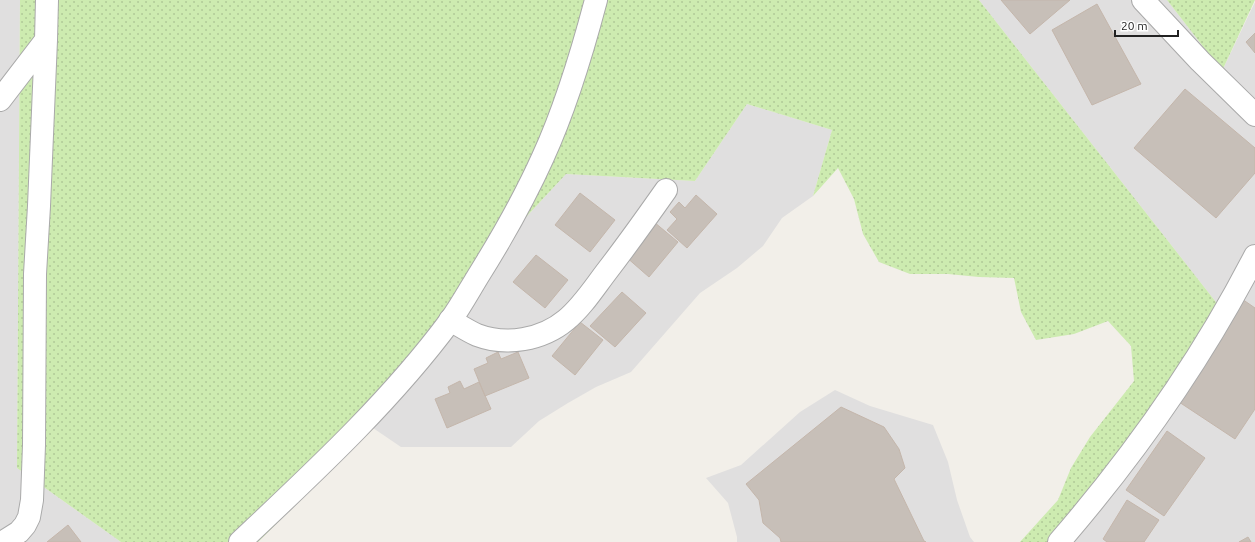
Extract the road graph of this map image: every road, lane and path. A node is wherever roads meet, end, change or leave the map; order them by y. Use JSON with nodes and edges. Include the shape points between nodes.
{"nodes":[{"id":1,"x":47,"y":0,"type":"edge"},
{"id":2,"x":596,"y":0,"type":"edge"},
{"id":3,"x":1143,"y":0,"type":"edge"},
{"id":4,"x":46,"y":40,"type":"junction"},
{"id":5,"x":0,"y":100,"type":"edge"},
{"id":6,"x":1255,"y":115,"type":"edge"},
{"id":7,"x":666,"y":190,"type":"dead end"},
{"id":8,"x":1254,"y":258,"type":"edge"},
{"id":9,"x":450,"y":320,"type":"junction"},
{"id":10,"x":3,"y":542,"type":"edge"},
{"id":11,"x":240,"y":542,"type":"edge"},
{"id":12,"x":1059,"y":542,"type":"edge"}],
"edges":[{"from":1,"to":4,"type":"street"},
{"from":2,"to":9,"type":"street","via":[[566,100],[544,156],[519,206]]},
{"from":3,"to":6,"type":"street"},
{"from":4,"to":5,"type":"street"},
{"from":4,"to":10,"type":"street","via":[[35,274],[32,500],[25,525]]},
{"from":7,"to":9,"type":"street","via":[[587,297],[566,320],[551,331],[530,338],[492,339],[477,335]]},
{"from":8,"to":12,"type":"street","via":[[1229,304],[1160,413],[1123,465]]},
{"from":9,"to":11,"type":"street","via":[[396,387]]}]}
